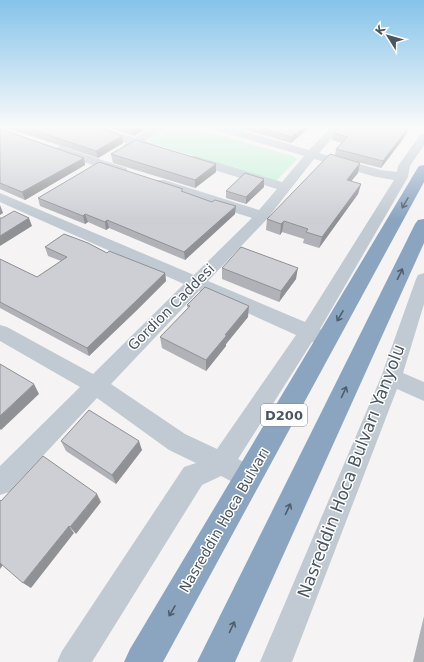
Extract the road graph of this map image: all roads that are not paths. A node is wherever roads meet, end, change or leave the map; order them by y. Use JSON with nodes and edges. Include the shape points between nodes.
{"nodes":[{"id":1,"x":78,"y":157,"type":"edge"},
{"id":2,"x":111,"y":157,"type":"edge"},
{"id":3,"x":183,"y":157,"type":"edge"},
{"id":4,"x":309,"y":157,"type":"edge"},
{"id":5,"x":325,"y":157,"type":"edge"},
{"id":6,"x":410,"y":157,"type":"edge"},
{"id":7,"x":99,"y":164,"type":"junction"},
{"id":8,"x":85,"y":172,"type":"edge"},
{"id":9,"x":413,"y":173,"type":"edge"},
{"id":10,"x":136,"y":176,"type":"edge"},
{"id":11,"x":151,"y":180,"type":"edge"},
{"id":12,"x":285,"y":187,"type":"junction"},
{"id":13,"x":0,"y":197,"type":"edge"},
{"id":14,"x":262,"y":216,"type":"junction"},
{"id":15,"x":424,"y":224,"type":"edge"},
{"id":16,"x":424,"y":279,"type":"edge"},
{"id":17,"x":195,"y":282,"type":"junction"},
{"id":18,"x":0,"y":332,"type":"edge"},
{"id":19,"x":318,"y":336,"type":"junction"},
{"id":20,"x":391,"y":377,"type":"junction"},
{"id":21,"x":95,"y":385,"type":"junction"},
{"id":22,"x":424,"y":392,"type":"edge"},
{"id":23,"x":222,"y":463,"type":"junction"},
{"id":24,"x":248,"y":478,"type":"junction"},
{"id":25,"x":0,"y":483,"type":"edge"},
{"id":26,"x":73,"y":662,"type":"edge"},
{"id":27,"x":143,"y":662,"type":"edge"},
{"id":28,"x":216,"y":662,"type":"edge"},
{"id":29,"x":276,"y":662,"type":"edge"}],
"edges":[{"from":1,"to":7,"type":"street"},
{"from":2,"to":7,"type":"street"},
{"from":3,"to":12,"type":"street"},
{"from":4,"to":12,"type":"street","name":"Gordion Caddesi"},
{"from":5,"to":9,"type":"street","via":[[380,174]]},
{"from":6,"to":9,"type":"street","via":[[404,166]]},
{"from":7,"to":8,"type":"street"},
{"from":7,"to":10,"type":"street"},
{"from":9,"to":19,"type":"highway","name":"Nasreddin Hoca Bulvarı","number":"D200"},
{"from":11,"to":14,"type":"street"},
{"from":12,"to":14,"type":"street","name":"Gordion Caddesi"},
{"from":13,"to":17,"type":"street"},
{"from":14,"to":17,"type":"street","name":"Gordion Caddesi"},
{"from":28,"to":15,"type":"highway","number":"D200","one_way":true},
{"from":16,"to":20,"type":"street","name":"Nasreddin Hoca Bulvarı Yanyolu"},
{"from":17,"to":19,"type":"street"},
{"from":17,"to":21,"type":"street","name":"Gordion Caddesi"},
{"from":18,"to":21,"type":"street"},
{"from":19,"to":23,"type":"street"},
{"from":19,"to":24,"type":"highway","name":"Nasreddin Hoca Bulvarı","number":"D200"},
{"from":20,"to":22,"type":"street"},
{"from":20,"to":29,"type":"street","name":"Nasreddin Hoca Bulvarı Yanyolu"},
{"from":21,"to":23,"type":"street","via":[[177,442]]},
{"from":21,"to":25,"type":"street","name":"Gordion Caddesi"},
{"from":23,"to":24,"type":"street"},
{"from":23,"to":26,"type":"street","via":[[193,476]]},
{"from":24,"to":27,"type":"highway","name":"Nasreddin Hoca Bulvarı","number":"D200","one_way":true}]}
